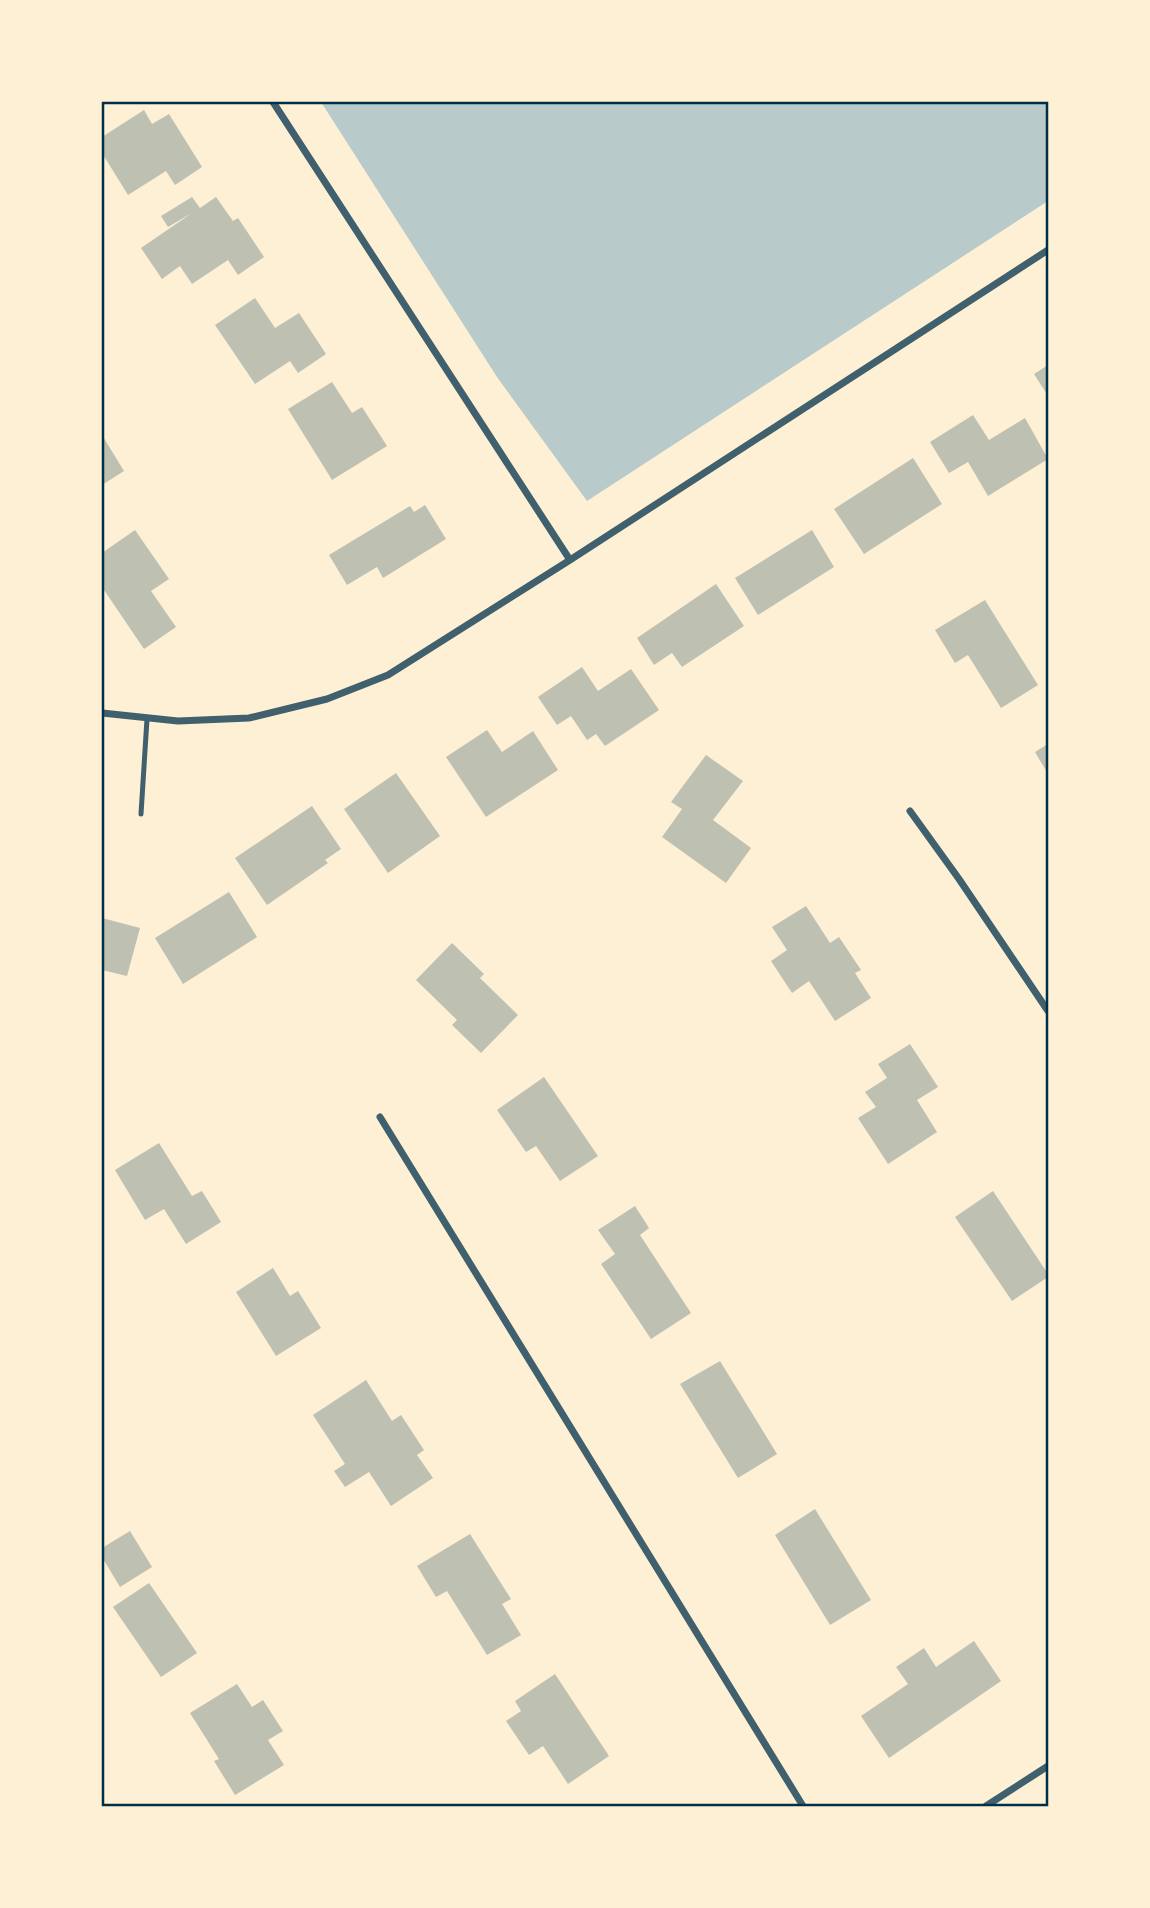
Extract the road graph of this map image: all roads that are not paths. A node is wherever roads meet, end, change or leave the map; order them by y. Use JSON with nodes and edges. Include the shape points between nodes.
{"nodes":[{"id":1,"x":273,"y":102,"type":"edge"},
{"id":2,"x":1048,"y":250,"type":"edge"},
{"id":3,"x":570,"y":560,"type":"junction"},
{"id":4,"x":102,"y":713,"type":"edge"},
{"id":5,"x":147,"y":719,"type":"junction"},
{"id":6,"x":910,"y":811,"type":"dead end"},
{"id":7,"x":141,"y":814,"type":"dead end"},
{"id":8,"x":1048,"y":1011,"type":"edge"},
{"id":9,"x":380,"y":1116,"type":"dead end"},
{"id":10,"x":1048,"y":1766,"type":"edge"},
{"id":11,"x":803,"y":1807,"type":"edge"},
{"id":12,"x":986,"y":1807,"type":"edge"}],
"edges":[{"from":1,"to":3,"type":"street"},
{"from":2,"to":3,"type":"street"},
{"from":3,"to":5,"type":"street","via":[[388,675],[354,689],[250,718]]},
{"from":4,"to":5,"type":"street"},
{"from":5,"to":7,"type":"lane"},
{"from":6,"to":8,"type":"street"},
{"from":9,"to":11,"type":"street"},
{"from":10,"to":12,"type":"street"}]}
